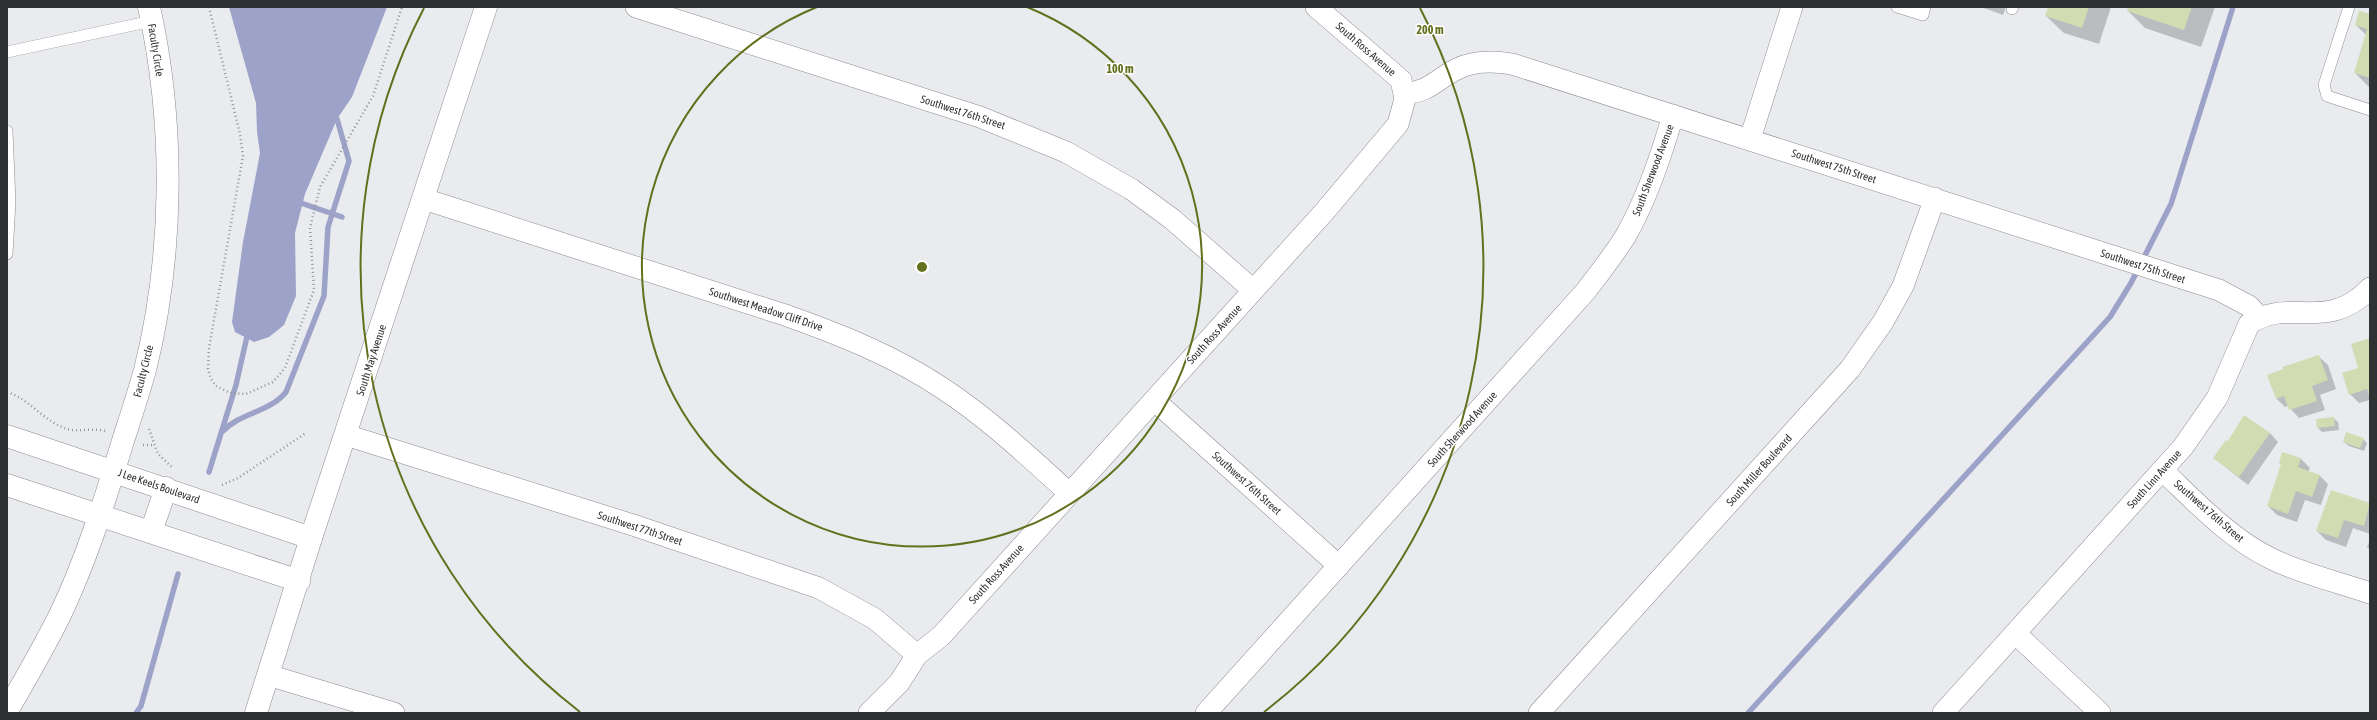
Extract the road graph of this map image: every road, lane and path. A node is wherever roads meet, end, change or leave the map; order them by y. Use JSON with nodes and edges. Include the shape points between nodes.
{"nodes":[{"id":1,"x":209,"y":7,"type":"edge"},
{"id":2,"x":402,"y":7,"type":"edge"},
{"id":3,"x":486,"y":7,"type":"edge"},
{"id":4,"x":636,"y":7,"type":"edge"},
{"id":5,"x":1316,"y":7,"type":"edge"},
{"id":6,"x":1792,"y":7,"type":"edge"},
{"id":7,"x":1898,"y":7,"type":"edge"},
{"id":8,"x":1925,"y":7,"type":"edge"},
{"id":9,"x":2349,"y":7,"type":"edge"},
{"id":10,"x":150,"y":14,"type":"edge"},
{"id":11,"x":7,"y":52,"type":"edge"},
{"id":12,"x":1405,"y":93,"type":"junction"},
{"id":13,"x":2370,"y":110,"type":"edge"},
{"id":14,"x":1673,"y":115,"type":"junction"},
{"id":15,"x":7,"y":131,"type":"edge"},
{"id":16,"x":1750,"y":139,"type":"junction"},
{"id":17,"x":1935,"y":198,"type":"junction"},
{"id":18,"x":424,"y":199,"type":"junction"},
{"id":19,"x":7,"y":254,"type":"edge"},
{"id":20,"x":2370,"y":288,"type":"edge"},
{"id":21,"x":1253,"y":290,"type":"junction"},
{"id":22,"x":2259,"y":317,"type":"junction"},
{"id":23,"x":7,"y":392,"type":"edge"},
{"id":24,"x":1154,"y":400,"type":"junction"},
{"id":25,"x":149,"y":421,"type":"dead end"},
{"id":26,"x":306,"y":433,"type":"dead end"},
{"id":27,"x":112,"y":434,"type":"dead end"},
{"id":28,"x":346,"y":435,"type":"junction"},
{"id":29,"x":7,"y":436,"type":"edge"},
{"id":30,"x":2162,"y":470,"type":"junction"},
{"id":31,"x":114,"y":471,"type":"junction"},
{"id":32,"x":172,"y":480,"type":"junction"},
{"id":33,"x":7,"y":485,"type":"edge"},
{"id":34,"x":219,"y":486,"type":"dead end"},
{"id":35,"x":1069,"y":493,"type":"junction"},
{"id":36,"x":100,"y":516,"type":"junction"},
{"id":37,"x":152,"y":532,"type":"junction"},
{"id":38,"x":311,"y":538,"type":"junction"},
{"id":39,"x":1339,"y":566,"type":"junction"},
{"id":40,"x":299,"y":581,"type":"junction"},
{"id":41,"x":2370,"y":593,"type":"edge"},
{"id":42,"x":2015,"y":633,"type":"junction"},
{"id":43,"x":917,"y":655,"type":"junction"},
{"id":44,"x":268,"y":675,"type":"junction"},
{"id":45,"x":7,"y":711,"type":"edge"},
{"id":46,"x":256,"y":713,"type":"edge"},
{"id":47,"x":394,"y":713,"type":"edge"},
{"id":48,"x":869,"y":713,"type":"edge"},
{"id":49,"x":1206,"y":713,"type":"edge"},
{"id":50,"x":1539,"y":713,"type":"edge"},
{"id":51,"x":1943,"y":713,"type":"edge"},
{"id":52,"x":2100,"y":713,"type":"edge"}],
"edges":[{"from":1,"to":2,"type":"path","via":[[243,156],[207,360],[216,386],[230,393],[246,394],[280,377],[288,362],[314,290],[310,239],[320,187],[373,96]]},
{"from":3,"to":18,"type":"street","name":"South May Avenue"},
{"from":4,"to":21,"type":"street","name":"Southwest 76th Street","via":[[980,117],[1066,152],[1131,189],[1172,219]]},
{"from":5,"to":12,"type":"street","name":"South Ross Avenue","via":[[1402,80]]},
{"from":6,"to":16,"type":"street"},
{"from":7,"to":8,"type":"lane","via":[[1922,14]]},
{"from":9,"to":13,"type":"lane","via":[[2324,85],[2327,96]]},
{"from":10,"to":11,"type":"lane"},
{"from":10,"to":31,"type":"street","name":"Faculty Circle","via":[[165,125],[164,247],[157,310],[145,370]]},
{"from":12,"to":14,"type":"street","name":"Southwest 75th Street","via":[[1426,90],[1458,69],[1471,64],[1498,62],[1534,70]]},
{"from":12,"to":21,"type":"street","name":"South Ross Avenue","via":[[1404,107],[1398,124],[1325,211]]},
{"from":14,"to":16,"type":"street","name":"Southwest 75th Street"},
{"from":14,"to":39,"type":"street","name":"South Sherwood Avenue","via":[[1664,147],[1634,219],[1620,244],[1585,292]]},
{"from":15,"to":19,"type":"lane","via":[[10,202]]},
{"from":16,"to":17,"type":"street","name":"Southwest 75th Street"},
{"from":17,"to":22,"type":"street","name":"Southwest 75th Street","via":[[2230,295],[2249,306]]},
{"from":17,"to":50,"type":"street","name":"South Miller Boulevard","via":[[1903,286],[1883,322],[1850,368]]},
{"from":18,"to":28,"type":"street","name":"South May Avenue"},
{"from":18,"to":35,"type":"street","name":"Southwest Meadow Cliff Drive","via":[[785,314],[870,348],[924,377],[964,403]]},
{"from":20,"to":22,"type":"street","via":[[2355,302],[2329,312],[2289,312]]},
{"from":21,"to":24,"type":"street","name":"South Ross Avenue"},
{"from":22,"to":30,"type":"street","name":"South Linn Avenue","via":[[2246,329],[2222,389],[2208,415]]},
{"from":23,"to":27,"type":"path","via":[[21,397],[63,428],[78,431],[93,429]]},
{"from":24,"to":35,"type":"street","name":"South Ross Avenue"},
{"from":24,"to":39,"type":"street","name":"Southwest 76th Street"},
{"from":25,"to":32,"type":"path","via":[[158,454]]},
{"from":26,"to":34,"type":"path","via":[[238,478]]},
{"from":28,"to":38,"type":"street","name":"South May Avenue"},
{"from":28,"to":43,"type":"street","name":"Southwest 77th Street","via":[[633,525],[819,588],[875,619]]},
{"from":29,"to":31,"type":"street","name":"J Lee Keels Boulevard"},
{"from":30,"to":41,"type":"street","name":"Southwest 76th Street","via":[[2227,530],[2255,550],[2290,566]]},
{"from":30,"to":42,"type":"street","name":"South Linn Avenue"},
{"from":31,"to":32,"type":"street","name":"J Lee Keels Boulevard"},
{"from":31,"to":36,"type":"street","name":"Faculty Circle"},
{"from":32,"to":37,"type":"street"},
{"from":32,"to":38,"type":"street","name":"J Lee Keels Boulevard"},
{"from":33,"to":36,"type":"street"},
{"from":35,"to":43,"type":"street","name":"South Ross Avenue","via":[[941,636]]},
{"from":36,"to":37,"type":"street"},
{"from":36,"to":45,"type":"street","name":"Faculty Circle","via":[[59,616]]},
{"from":37,"to":40,"type":"street"},
{"from":38,"to":40,"type":"street","name":"South May Avenue"},
{"from":39,"to":49,"type":"street","name":"South Sherwood Avenue"},
{"from":40,"to":44,"type":"street","name":"South May Avenue"},
{"from":42,"to":51,"type":"street","name":"South Linn Avenue"},
{"from":42,"to":52,"type":"street"},
{"from":43,"to":48,"type":"street","name":"South Ross Avenue","via":[[899,683]]},
{"from":44,"to":46,"type":"street","name":"South May Avenue"},
{"from":44,"to":47,"type":"street"}]}
